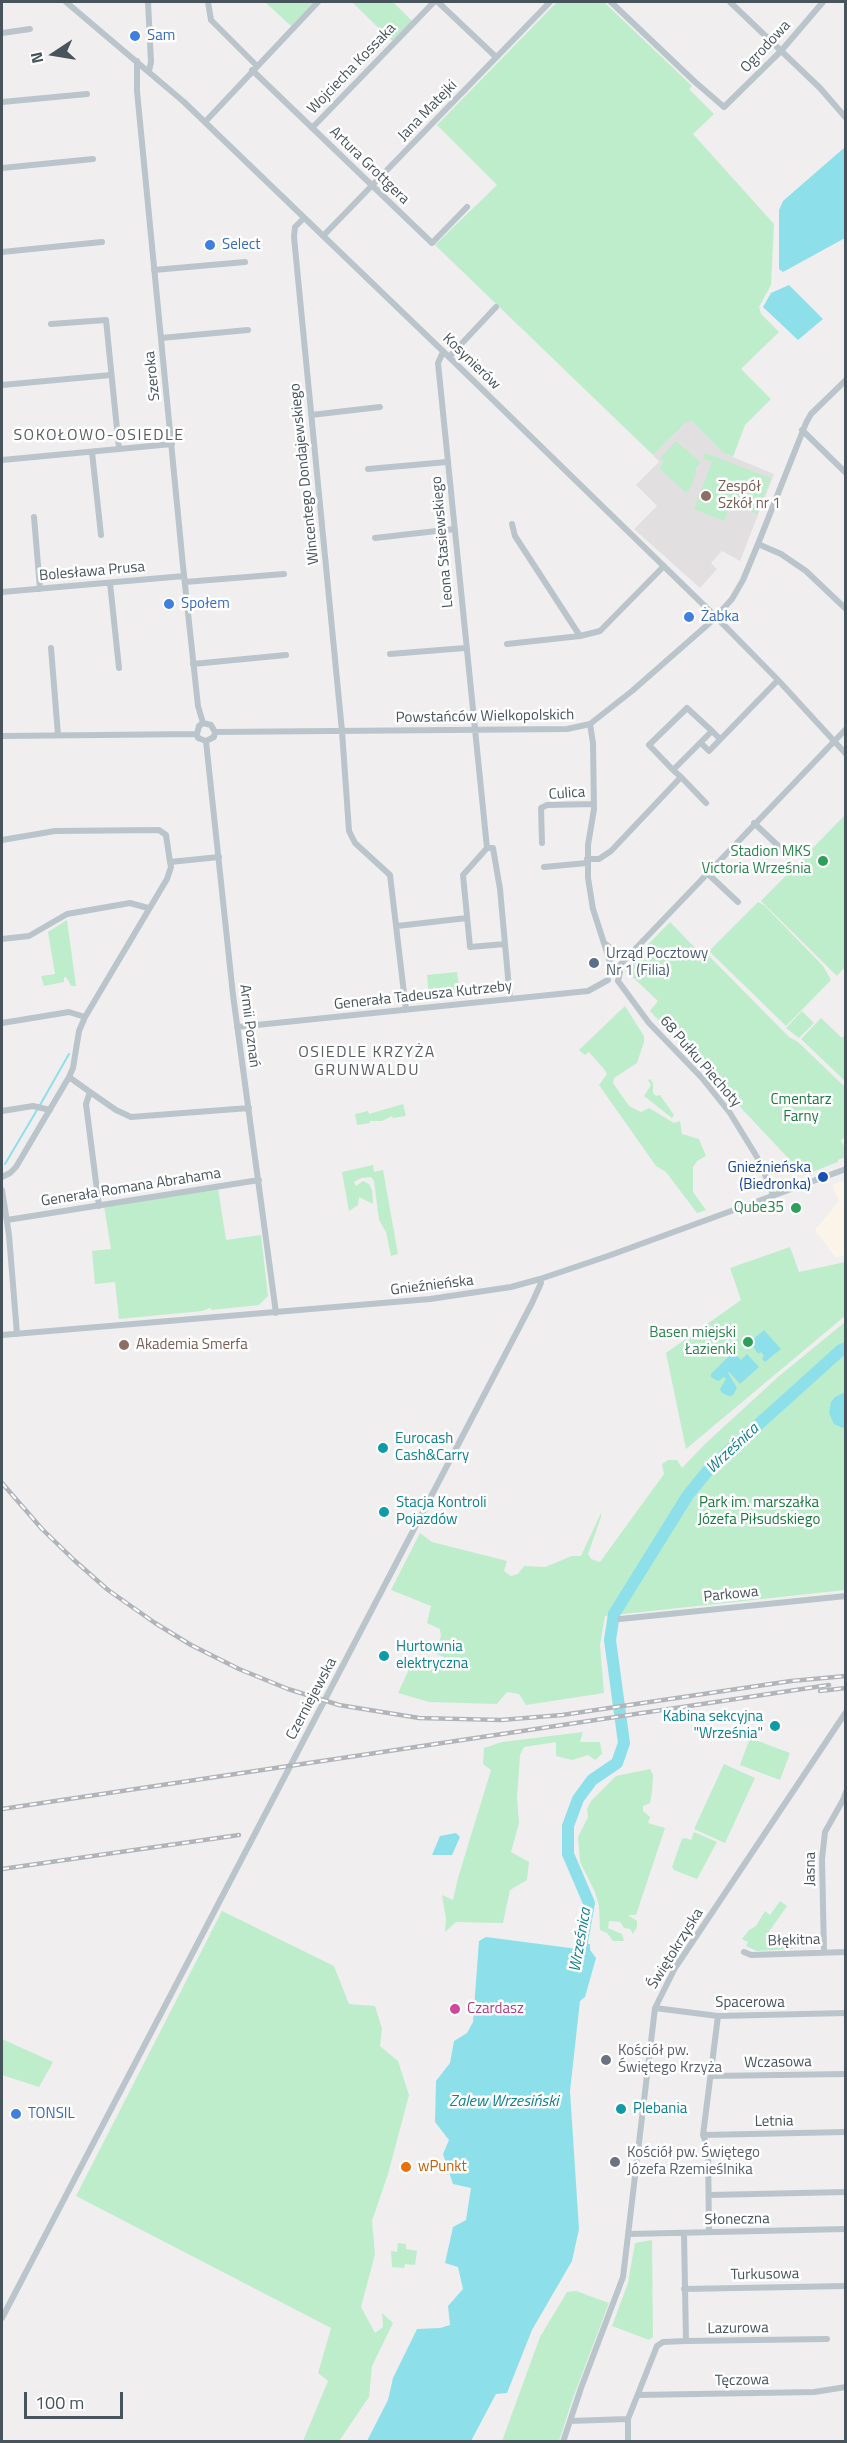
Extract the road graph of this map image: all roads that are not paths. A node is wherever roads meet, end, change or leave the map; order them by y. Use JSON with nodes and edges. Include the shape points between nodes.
{"nodes":[{"id":1,"x":66,"y":2,"type":"edge"},
{"id":2,"x":148,"y":2,"type":"edge"},
{"id":3,"x":208,"y":2,"type":"edge"},
{"id":4,"x":318,"y":2,"type":"edge"},
{"id":5,"x":436,"y":2,"type":"edge"},
{"id":6,"x":550,"y":2,"type":"edge"},
{"id":7,"x":611,"y":2,"type":"edge"},
{"id":8,"x":730,"y":2,"type":"edge"},
{"id":9,"x":823,"y":2,"type":"edge"},
{"id":10,"x":30,"y":29,"type":"dead end"},
{"id":11,"x":2,"y":33,"type":"edge"},
{"id":12,"x":781,"y":51,"type":"junction"},
{"id":13,"x":496,"y":57,"type":"junction"},
{"id":14,"x":137,"y":61,"type":"junction"},
{"id":15,"x":254,"y":67,"type":"junction"},
{"id":16,"x":149,"y":70,"type":"junction"},
{"id":17,"x":87,"y":94,"type":"dead end"},
{"id":18,"x":2,"y":102,"type":"edge"},
{"id":19,"x":846,"y":118,"type":"edge"},
{"id":20,"x":205,"y":122,"type":"junction"},
{"id":21,"x":312,"y":128,"type":"junction"},
{"id":22,"x":93,"y":159,"type":"dead end"},
{"id":23,"x":2,"y":168,"type":"edge"},
{"id":24,"x":372,"y":185,"type":"junction"},
{"id":25,"x":467,"y":207,"type":"dead end"},
{"id":26,"x":304,"y":218,"type":"junction"},
{"id":27,"x":323,"y":236,"type":"junction"},
{"id":28,"x":102,"y":242,"type":"dead end"},
{"id":29,"x":2,"y":252,"type":"edge"},
{"id":30,"x":245,"y":262,"type":"dead end"},
{"id":31,"x":154,"y":270,"type":"junction"},
{"id":32,"x":496,"y":307,"type":"dead end"},
{"id":33,"x":51,"y":324,"type":"dead end"},
{"id":34,"x":248,"y":330,"type":"dead end"},
{"id":35,"x":161,"y":338,"type":"junction"},
{"id":36,"x":446,"y":354,"type":"junction"},
{"id":37,"x":111,"y":375,"type":"junction"},
{"id":38,"x":846,"y":380,"type":"edge"},
{"id":39,"x":2,"y":385,"type":"edge"},
{"id":40,"x":380,"y":407,"type":"dead end"},
{"id":41,"x":311,"y":415,"type":"junction"},
{"id":42,"x":802,"y":430,"type":"junction"},
{"id":43,"x":172,"y":444,"type":"junction"},
{"id":44,"x":119,"y":449,"type":"junction"},
{"id":45,"x":93,"y":452,"type":"junction"},
{"id":46,"x":2,"y":460,"type":"edge"},
{"id":47,"x":447,"y":462,"type":"junction"},
{"id":48,"x":368,"y":469,"type":"dead end"},
{"id":49,"x":846,"y":473,"type":"edge"},
{"id":50,"x":34,"y":517,"type":"dead end"},
{"id":51,"x":512,"y":524,"type":"dead end"},
{"id":52,"x":454,"y":529,"type":"junction"},
{"id":53,"x":100,"y":535,"type":"dead end"},
{"id":54,"x":375,"y":538,"type":"dead end"},
{"id":55,"x":758,"y":543,"type":"junction"},
{"id":56,"x":664,"y":566,"type":"junction"},
{"id":57,"x":284,"y":574,"type":"dead end"},
{"id":58,"x":185,"y":579,"type":"junction"},
{"id":59,"x":110,"y":583,"type":"junction"},
{"id":60,"x":40,"y":589,"type":"junction"},
{"id":61,"x":2,"y":592,"type":"edge"},
{"id":62,"x":846,"y":609,"type":"edge"},
{"id":63,"x":716,"y":616,"type":"junction"},
{"id":64,"x":580,"y":636,"type":"junction"},
{"id":65,"x":507,"y":644,"type":"dead end"},
{"id":66,"x":51,"y":648,"type":"dead end"},
{"id":67,"x":465,"y":648,"type":"junction"},
{"id":68,"x":390,"y":654,"type":"dead end"},
{"id":69,"x":286,"y":655,"type":"dead end"},
{"id":70,"x":194,"y":664,"type":"junction"},
{"id":71,"x":119,"y":668,"type":"dead end"},
{"id":72,"x":778,"y":680,"type":"junction"},
{"id":73,"x":203,"y":723,"type":"junction"},
{"id":74,"x":590,"y":724,"type":"junction"},
{"id":75,"x":846,"y":729,"type":"edge"},
{"id":76,"x":474,"y":730,"type":"junction"},
{"id":77,"x":342,"y":731,"type":"junction"},
{"id":78,"x":712,"y":731,"type":"junction"},
{"id":79,"x":215,"y":732,"type":"junction"},
{"id":80,"x":197,"y":734,"type":"junction"},
{"id":81,"x":58,"y":735,"type":"junction"},
{"id":82,"x":2,"y":736,"type":"edge"},
{"id":83,"x":720,"y":739,"type":"junction"},
{"id":84,"x":206,"y":741,"type":"junction"},
{"id":85,"x":834,"y":741,"type":"junction"},
{"id":86,"x":701,"y":743,"type":"junction"},
{"id":87,"x":846,"y":754,"type":"edge"},
{"id":88,"x":674,"y":770,"type":"junction"},
{"id":89,"x":681,"y":777,"type":"junction"},
{"id":90,"x":706,"y":803,"type":"dead end"},
{"id":91,"x":594,"y":804,"type":"junction"},
{"id":92,"x":754,"y":823,"type":"junction"},
{"id":93,"x":2,"y":840,"type":"edge"},
{"id":94,"x":542,"y":843,"type":"dead end"},
{"id":95,"x":487,"y":848,"type":"junction"},
{"id":96,"x":788,"y":855,"type":"dead end"},
{"id":97,"x":219,"y":857,"type":"junction"},
{"id":98,"x":587,"y":861,"type":"junction"},
{"id":99,"x":171,"y":862,"type":"junction"},
{"id":100,"x":544,"y":867,"type":"dead end"},
{"id":101,"x":707,"y":873,"type":"junction"},
{"id":102,"x":738,"y":902,"type":"dead end"},
{"id":103,"x":148,"y":908,"type":"junction"},
{"id":104,"x":467,"y":918,"type":"junction"},
{"id":105,"x":397,"y":926,"type":"junction"},
{"id":106,"x":2,"y":939,"type":"edge"},
{"id":107,"x":604,"y":943,"type":"junction"},
{"id":108,"x":505,"y":944,"type":"junction"},
{"id":109,"x":628,"y":956,"type":"junction"},
{"id":110,"x":614,"y":968,"type":"junction"},
{"id":111,"x":608,"y":980,"type":"junction"},
{"id":112,"x":618,"y":981,"type":"junction"},
{"id":113,"x":510,"y":999,"type":"junction"},
{"id":114,"x":406,"y":1010,"type":"junction"},
{"id":115,"x":85,"y":1017,"type":"junction"},
{"id":116,"x":2,"y":1023,"type":"edge"},
{"id":117,"x":237,"y":1027,"type":"junction"},
{"id":118,"x":69,"y":1077,"type":"junction"},
{"id":119,"x":90,"y":1092,"type":"junction"},
{"id":120,"x":249,"y":1108,"type":"junction"},
{"id":121,"x":50,"y":1110,"type":"junction"},
{"id":122,"x":2,"y":1111,"type":"edge"},
{"id":123,"x":846,"y":1169,"type":"edge"},
{"id":124,"x":2,"y":1177,"type":"edge"},
{"id":125,"x":259,"y":1180,"type":"junction"},
{"id":126,"x":2,"y":1190,"type":"edge"},
{"id":127,"x":773,"y":1196,"type":"junction"},
{"id":128,"x":99,"y":1206,"type":"junction"},
{"id":129,"x":7,"y":1220,"type":"junction"},
{"id":130,"x":540,"y":1279,"type":"junction"},
{"id":131,"x":276,"y":1313,"type":"junction"},
{"id":132,"x":17,"y":1334,"type":"junction"},
{"id":133,"x":2,"y":1335,"type":"edge"},
{"id":134,"x":846,"y":1596,"type":"edge"},
{"id":135,"x":620,"y":1618,"type":"dead end"},
{"id":136,"x":846,"y":1712,"type":"edge"},
{"id":137,"x":846,"y":1792,"type":"edge"},
{"id":138,"x":744,"y":1952,"type":"dead end"},
{"id":139,"x":824,"y":1952,"type":"junction"},
{"id":140,"x":846,"y":1952,"type":"edge"},
{"id":141,"x":655,"y":2008,"type":"junction"},
{"id":142,"x":846,"y":2013,"type":"edge"},
{"id":143,"x":718,"y":2016,"type":"junction"},
{"id":144,"x":846,"y":2074,"type":"edge"},
{"id":145,"x":711,"y":2076,"type":"junction"},
{"id":146,"x":846,"y":2133,"type":"edge"},
{"id":147,"x":703,"y":2135,"type":"junction"},
{"id":148,"x":846,"y":2192,"type":"edge"},
{"id":149,"x":709,"y":2196,"type":"junction"},
{"id":150,"x":846,"y":2229,"type":"edge"},
{"id":151,"x":709,"y":2232,"type":"junction"},
{"id":152,"x":684,"y":2233,"type":"junction"},
{"id":153,"x":629,"y":2234,"type":"junction"},
{"id":154,"x":846,"y":2286,"type":"edge"},
{"id":155,"x":684,"y":2289,"type":"junction"},
{"id":156,"x":2,"y":2318,"type":"edge"},
{"id":157,"x":827,"y":2339,"type":"dead end"},
{"id":158,"x":686,"y":2342,"type":"junction"},
{"id":159,"x":846,"y":2386,"type":"edge"},
{"id":160,"x":638,"y":2395,"type":"junction"},
{"id":161,"x":628,"y":2419,"type":"junction"},
{"id":162,"x":570,"y":2421,"type":"junction"},
{"id":163,"x":563,"y":2442,"type":"edge"},
{"id":164,"x":628,"y":2442,"type":"edge"}],
"edges":[{"from":1,"to":14,"type":"street","name":"Kosynierów"},
{"from":2,"to":16,"type":"street"},
{"from":3,"to":15,"type":"street","name":"Artura Grottgera","via":[[211,20]]},
{"from":4,"to":15,"type":"street"},
{"from":5,"to":13,"type":"street"},
{"from":5,"to":21,"type":"street","name":"Wojciecha Kossaka"},
{"from":6,"to":13,"type":"street","name":"Jana Matejki"},
{"from":7,"to":12,"type":"street","name":"Ogrodowa","via":[[724,107]]},
{"from":8,"to":12,"type":"street"},
{"from":9,"to":12,"type":"street","name":"Ogrodowa"},
{"from":10,"to":11,"type":"street"},
{"from":12,"to":19,"type":"street"},
{"from":13,"to":24,"type":"street","name":"Jana Matejki"},
{"from":14,"to":16,"type":"street","name":"Kosynierów"},
{"from":14,"to":31,"type":"street","name":"Szeroka"},
{"from":15,"to":20,"type":"street"},
{"from":15,"to":21,"type":"street","name":"Artura Grottgera"},
{"from":16,"to":20,"type":"street","name":"Kosynierów"},
{"from":17,"to":18,"type":"street"},
{"from":20,"to":26,"type":"street","name":"Kosynierów"},
{"from":21,"to":24,"type":"street","name":"Artura Grottgera"},
{"from":22,"to":23,"type":"street"},
{"from":24,"to":25,"type":"street","name":"Artura Grottgera","via":[[432,243]]},
{"from":24,"to":27,"type":"street","name":"Jana Matejki"},
{"from":26,"to":27,"type":"street","name":"Kosynierów"},
{"from":26,"to":41,"type":"street","name":"Wincentego Dondajewskiego","via":[[295,227],[294,237]]},
{"from":27,"to":36,"type":"street","name":"Kosynierów"},
{"from":28,"to":29,"type":"street"},
{"from":30,"to":31,"type":"street"},
{"from":31,"to":35,"type":"street","name":"Szeroka"},
{"from":32,"to":36,"type":"street"},
{"from":33,"to":37,"type":"street","via":[[106,320]]},
{"from":34,"to":35,"type":"street"},
{"from":35,"to":43,"type":"street","name":"Szeroka"},
{"from":36,"to":47,"type":"street","name":"Leona Stasiewskiego","via":[[438,363]]},
{"from":36,"to":56,"type":"street","name":"Kosynierów"},
{"from":37,"to":39,"type":"street"},
{"from":37,"to":44,"type":"street"},
{"from":38,"to":42,"type":"street","name":"Powstańców Wielkopolskich","via":[[812,414]]},
{"from":40,"to":41,"type":"street"},
{"from":41,"to":77,"type":"street","name":"Wincentego Dondajewskiego"},
{"from":42,"to":49,"type":"street"},
{"from":42,"to":55,"type":"street","name":"Powstańców Wielkopolskich"},
{"from":43,"to":44,"type":"street"},
{"from":43,"to":58,"type":"street","name":"Szeroka"},
{"from":44,"to":45,"type":"street"},
{"from":45,"to":46,"type":"street"},
{"from":45,"to":53,"type":"street"},
{"from":47,"to":48,"type":"street"},
{"from":47,"to":52,"type":"street","name":"Leona Stasiewskiego"},
{"from":50,"to":60,"type":"street"},
{"from":51,"to":64,"type":"street","via":[[515,536]]},
{"from":52,"to":54,"type":"street"},
{"from":52,"to":67,"type":"street","name":"Leona Stasiewskiego"},
{"from":55,"to":62,"type":"street","via":[[806,571]]},
{"from":55,"to":63,"type":"street","name":"Powstańców Wielkopolskich","via":[[737,590]]},
{"from":56,"to":63,"type":"street","name":"Kosynierów"},
{"from":56,"to":64,"type":"street","via":[[604,628]]},
{"from":57,"to":58,"type":"street","name":"Bolesława Prusa"},
{"from":58,"to":59,"type":"street","name":"Bolesława Prusa"},
{"from":58,"to":70,"type":"street","name":"Szeroka"},
{"from":59,"to":60,"type":"street","name":"Bolesława Prusa"},
{"from":59,"to":71,"type":"street"},
{"from":60,"to":61,"type":"street","name":"Bolesława Prusa"},
{"from":63,"to":72,"type":"street","name":"Kosynierów"},
{"from":63,"to":74,"type":"street","name":"Powstańców Wielkopolskich"},
{"from":64,"to":65,"type":"street"},
{"from":66,"to":81,"type":"street"},
{"from":67,"to":68,"type":"street"},
{"from":67,"to":76,"type":"street","name":"Leona Stasiewskiego"},
{"from":69,"to":70,"type":"street"},
{"from":70,"to":73,"type":"street","name":"Szeroka"},
{"from":72,"to":83,"type":"street"},
{"from":72,"to":85,"type":"street","name":"Kosynierów"},
{"from":73,"to":79,"type":"street","via":[[211,725]]},
{"from":73,"to":80,"type":"street"},
{"from":74,"to":76,"type":"street","name":"Powstańców Wielkopolskich","via":[[567,729]]},
{"from":74,"to":91,"type":"street"},
{"from":75,"to":85,"type":"street"},
{"from":76,"to":77,"type":"street","name":"Powstańców Wielkopolskich"},
{"from":76,"to":95,"type":"street","name":"Leona Stasiewskiego"},
{"from":77,"to":79,"type":"street","name":"Powstańców Wielkopolskich"},
{"from":77,"to":105,"type":"street","name":"Wincentego Dondajewskiego","via":[[349,831],[355,843],[390,875]]},
{"from":78,"to":83,"type":"street"},
{"from":78,"to":86,"type":"street"},
{"from":78,"to":88,"type":"street","via":[[687,708],[649,745]]},
{"from":79,"to":84,"type":"street"},
{"from":80,"to":81,"type":"street"},
{"from":80,"to":84,"type":"street"},
{"from":81,"to":82,"type":"street"},
{"from":83,"to":86,"type":"street","via":[[709,751]]},
{"from":84,"to":97,"type":"street","name":"Armii Poznań"},
{"from":85,"to":87,"type":"street","name":"Kosynierów"},
{"from":85,"to":92,"type":"street"},
{"from":86,"to":88,"type":"street"},
{"from":88,"to":89,"type":"street"},
{"from":89,"to":90,"type":"street"},
{"from":89,"to":98,"type":"street","via":[[607,855]]},
{"from":91,"to":94,"type":"street","name":"Culica","via":[[542,808]]},
{"from":91,"to":98,"type":"street"},
{"from":92,"to":96,"type":"street"},
{"from":92,"to":101,"type":"street"},
{"from":93,"to":99,"type":"street","via":[[55,831],[159,830],[166,835]]},
{"from":95,"to":104,"type":"street","via":[[463,875]]},
{"from":95,"to":108,"type":"street","name":"Leona Stasiewskiego","via":[[493,848]]},
{"from":97,"to":99,"type":"street"},
{"from":97,"to":117,"type":"street","name":"Armii Poznań"},
{"from":98,"to":100,"type":"street"},
{"from":98,"to":107,"type":"street","via":[[590,900]]},
{"from":99,"to":103,"type":"street","via":[[167,879]]},
{"from":101,"to":102,"type":"street"},
{"from":101,"to":109,"type":"street"},
{"from":103,"to":106,"type":"street","via":[[130,903],[67,914],[29,936]]},
{"from":103,"to":115,"type":"street"},
{"from":104,"to":105,"type":"street"},
{"from":104,"to":108,"type":"street","via":[[470,947]]},
{"from":105,"to":114,"type":"street","name":"Wincentego Dondajewskiego"},
{"from":107,"to":109,"type":"street"},
{"from":107,"to":110,"type":"street"},
{"from":108,"to":113,"type":"street"},
{"from":109,"to":110,"type":"street"},
{"from":110,"to":111,"type":"street","via":[[606,973]]},
{"from":110,"to":112,"type":"street","via":[[621,975]]},
{"from":111,"to":112,"type":"street"},
{"from":111,"to":113,"type":"street","name":"Generała Tadeusza Kutrzeby","via":[[588,991]]},
{"from":112,"to":127,"type":"street","name":"68 Pułku Piechoty","via":[[649,1023],[730,1113],[760,1162]]},
{"from":113,"to":114,"type":"street","name":"Generała Tadeusza Kutrzeby"},
{"from":114,"to":117,"type":"street","name":"Generała Tadeusza Kutrzeby"},
{"from":115,"to":116,"type":"street","via":[[69,1012]]},
{"from":115,"to":118,"type":"street"},
{"from":117,"to":120,"type":"street","name":"Armii Poznań"},
{"from":118,"to":119,"type":"street"},
{"from":118,"to":121,"type":"street"},
{"from":119,"to":120,"type":"street","via":[[131,1117]]},
{"from":119,"to":128,"type":"street","via":[[86,1104]]},
{"from":120,"to":125,"type":"street","name":"Armii Poznań"},
{"from":121,"to":122,"type":"street","via":[[33,1106]]},
{"from":121,"to":124,"type":"street","via":[[13,1170]]},
{"from":123,"to":127,"type":"street","name":"Gnieźnieńska"},
{"from":125,"to":128,"type":"street","name":"Generała Romana Abrahama"},
{"from":125,"to":131,"type":"street","name":"Armii Poznań"},
{"from":126,"to":129,"type":"street"},
{"from":127,"to":130,"type":"street","name":"Gnieźnieńska"},
{"from":128,"to":129,"type":"street","name":"Generała Romana Abrahama"},
{"from":129,"to":132,"type":"street"},
{"from":130,"to":131,"type":"street","name":"Gnieźnieńska","via":[[441,1298]]},
{"from":130,"to":156,"type":"street","name":"Czerniejewska","via":[[527,1313]]},
{"from":131,"to":132,"type":"street","name":"Gnieźnieńska"},
{"from":132,"to":133,"type":"street","name":"Gnieźnieńska"},
{"from":134,"to":135,"type":"street","name":"Parkowa"},
{"from":136,"to":141,"type":"street","name":"Świętokrzyska","via":[[675,1968]]},
{"from":137,"to":139,"type":"street","name":"Jasna","via":[[825,1832]]},
{"from":138,"to":139,"type":"street","name":"Błękitna"},
{"from":139,"to":140,"type":"street","name":"Błękitna"},
{"from":141,"to":143,"type":"street","name":"Spacerowa"},
{"from":141,"to":153,"type":"street","name":"Świętokrzyska"},
{"from":142,"to":143,"type":"street","name":"Spacerowa"},
{"from":143,"to":145,"type":"street"},
{"from":144,"to":145,"type":"street","name":"Wczasowa"},
{"from":145,"to":147,"type":"street"},
{"from":146,"to":147,"type":"street","name":"Letnia"},
{"from":147,"to":149,"type":"street","via":[[708,2148]]},
{"from":148,"to":149,"type":"street"},
{"from":149,"to":151,"type":"street"},
{"from":150,"to":151,"type":"street","name":"Słoneczna"},
{"from":151,"to":152,"type":"street","name":"Słoneczna"},
{"from":152,"to":153,"type":"street","name":"Słoneczna"},
{"from":152,"to":155,"type":"street","name":"Lazurowa"},
{"from":153,"to":162,"type":"street","name":"Świętokrzyska","via":[[623,2277]]},
{"from":154,"to":155,"type":"street","name":"Turkusowa"},
{"from":155,"to":158,"type":"street","name":"Lazurowa"},
{"from":157,"to":158,"type":"street","name":"Lazurowa"},
{"from":158,"to":160,"type":"street","via":[[663,2342],[657,2346]]},
{"from":159,"to":160,"type":"street","name":"Tęczowa","via":[[814,2392]]},
{"from":160,"to":161,"type":"street"},
{"from":161,"to":162,"type":"street"},
{"from":161,"to":164,"type":"street"},
{"from":162,"to":163,"type":"street","name":"Świętokrzyska"}]}
